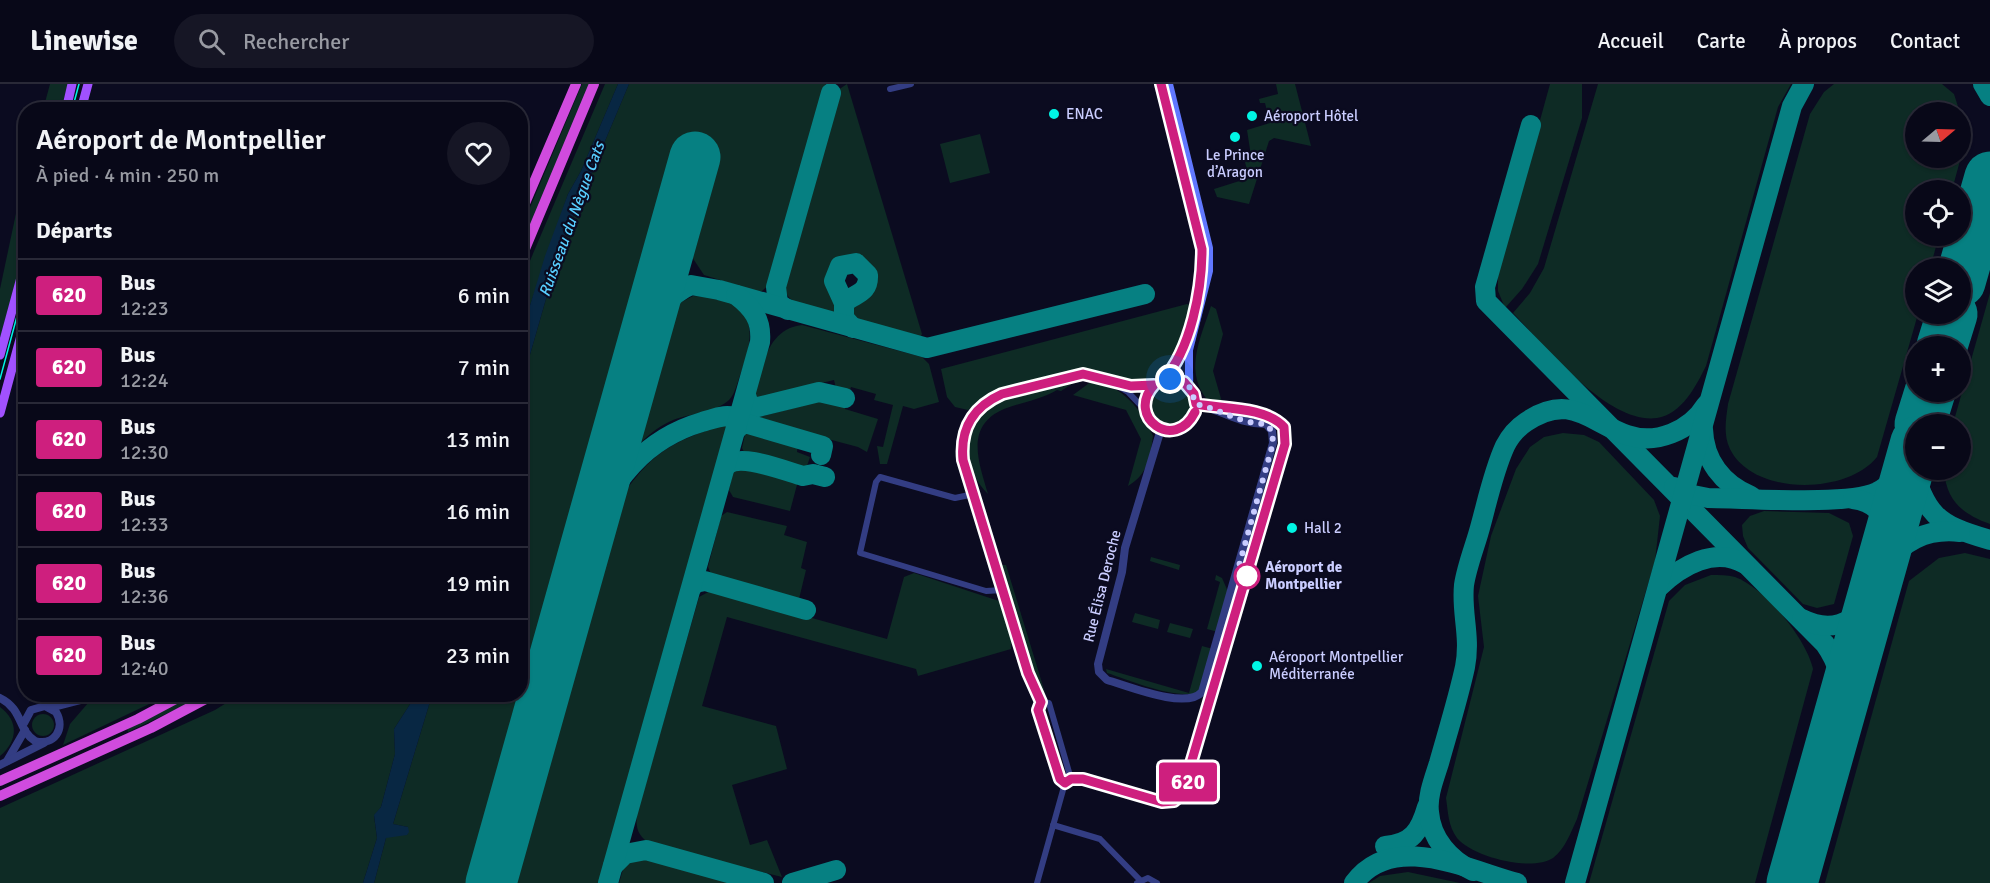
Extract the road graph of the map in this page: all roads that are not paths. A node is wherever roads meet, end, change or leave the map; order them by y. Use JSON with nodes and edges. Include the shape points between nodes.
{"nodes":[{"id":1,"x":72,"y":84,"type":"edge"},
{"id":2,"x":88,"y":84,"type":"edge"},
{"id":3,"x":576,"y":84,"type":"edge"},
{"id":4,"x":594,"y":84,"type":"edge"},
{"id":5,"x":911,"y":84,"type":"edge"},
{"id":6,"x":1161,"y":84,"type":"edge"},
{"id":7,"x":1169,"y":84,"type":"edge"},
{"id":8,"x":890,"y":89,"type":"dead end"},
{"id":9,"x":68,"y":102,"type":"edge"},
{"id":10,"x":83,"y":102,"type":"edge"},
{"id":11,"x":528,"y":196,"type":"edge"},
{"id":12,"x":528,"y":242,"type":"edge"},
{"id":13,"x":18,"y":289,"type":"edge"},
{"id":14,"x":18,"y":347,"type":"edge"},
{"id":15,"x":0,"y":355,"type":"edge"},
{"id":16,"x":1163,"y":380,"type":"junction"},
{"id":17,"x":1110,"y":381,"type":"junction"},
{"id":18,"x":1154,"y":385,"type":"junction"},
{"id":19,"x":1189,"y":386,"type":"junction"},
{"id":20,"x":1196,"y":404,"type":"junction"},
{"id":21,"x":1145,"y":411,"type":"junction"},
{"id":22,"x":0,"y":413,"type":"edge"},
{"id":23,"x":1161,"y":429,"type":"junction"},
{"id":24,"x":974,"y":494,"type":"junction"},
{"id":25,"x":1003,"y":590,"type":"junction"},
{"id":26,"x":0,"y":698,"type":"edge"},
{"id":27,"x":68,"y":702,"type":"edge"},
{"id":28,"x":170,"y":702,"type":"edge"},
{"id":29,"x":200,"y":702,"type":"edge"},
{"id":30,"x":1041,"y":702,"type":"junction"},
{"id":31,"x":50,"y":708,"type":"junction"},
{"id":32,"x":25,"y":726,"type":"junction"},
{"id":33,"x":45,"y":742,"type":"junction"},
{"id":34,"x":4,"y":763,"type":"edge"},
{"id":35,"x":0,"y":781,"type":"edge"},
{"id":36,"x":1068,"y":781,"type":"junction"},
{"id":37,"x":0,"y":796,"type":"edge"},
{"id":38,"x":1053,"y":825,"type":"junction"},
{"id":39,"x":1139,"y":882,"type":"edge"},
{"id":40,"x":1037,"y":883,"type":"edge"},
{"id":41,"x":1156,"y":883,"type":"edge"}],
"edges":[{"from":1,"to":9,"type":"main road"},
{"from":2,"to":10,"type":"main road"},
{"from":3,"to":11,"type":"highway"},
{"from":4,"to":12,"type":"highway"},
{"from":5,"to":8,"type":"street"},
{"from":6,"to":16,"type":"main road","via":[[1198,227],[1202,260],[1197,299],[1185,341],[1178,360]]},
{"from":7,"to":19,"type":"main road","via":[[1209,248],[1209,271],[1189,350]]},
{"from":13,"to":15,"type":"main road"},
{"from":14,"to":22,"type":"main road"},
{"from":16,"to":18,"type":"main road"},
{"from":16,"to":19,"type":"main road","via":[[1177,380]]},
{"from":17,"to":18,"type":"street"},
{"from":17,"to":21,"type":"street","via":[[1128,392]]},
{"from":17,"to":24,"type":"street","via":[[1094,375],[1072,376],[1002,394],[981,406],[965,429],[962,444]]},
{"from":18,"to":21,"type":"main road","via":[[1146,396]]},
{"from":19,"to":20,"type":"main road"},
{"from":20,"to":23,"type":"main road","via":[[1186,426]]},
{"from":20,"to":23,"type":"street","name":"Rue Élisa Deroche","via":[[1251,424],[1269,426],[1273,443],[1202,692],[1185,700],[1107,680],[1099,672],[1098,664],[1125,548]]},
{"from":21,"to":23,"type":"main road"},
{"from":24,"to":25,"type":"street"},
{"from":24,"to":25,"type":"street","via":[[955,498],[880,477],[860,553],[986,591]]},
{"from":25,"to":30,"type":"street"},
{"from":26,"to":32,"type":"street","via":[[14,708]]},
{"from":27,"to":31,"type":"street"},
{"from":28,"to":35,"type":"highway"},
{"from":29,"to":37,"type":"highway"},
{"from":30,"to":36,"type":"street","via":[[1049,704]]},
{"from":30,"to":36,"type":"street","via":[[1038,710],[1060,779]]},
{"from":31,"to":32,"type":"street","via":[[35,707],[28,713]]},
{"from":31,"to":33,"type":"street","via":[[58,716],[60,727],[57,735]]},
{"from":32,"to":33,"type":"street","via":[[35,741]]},
{"from":32,"to":34,"type":"street"},
{"from":33,"to":34,"type":"street"},
{"from":36,"to":38,"type":"street"},
{"from":38,"to":39,"type":"street","via":[[1100,839]]},
{"from":38,"to":40,"type":"street"},
{"from":39,"to":41,"type":"street","via":[[1148,878]]}]}
